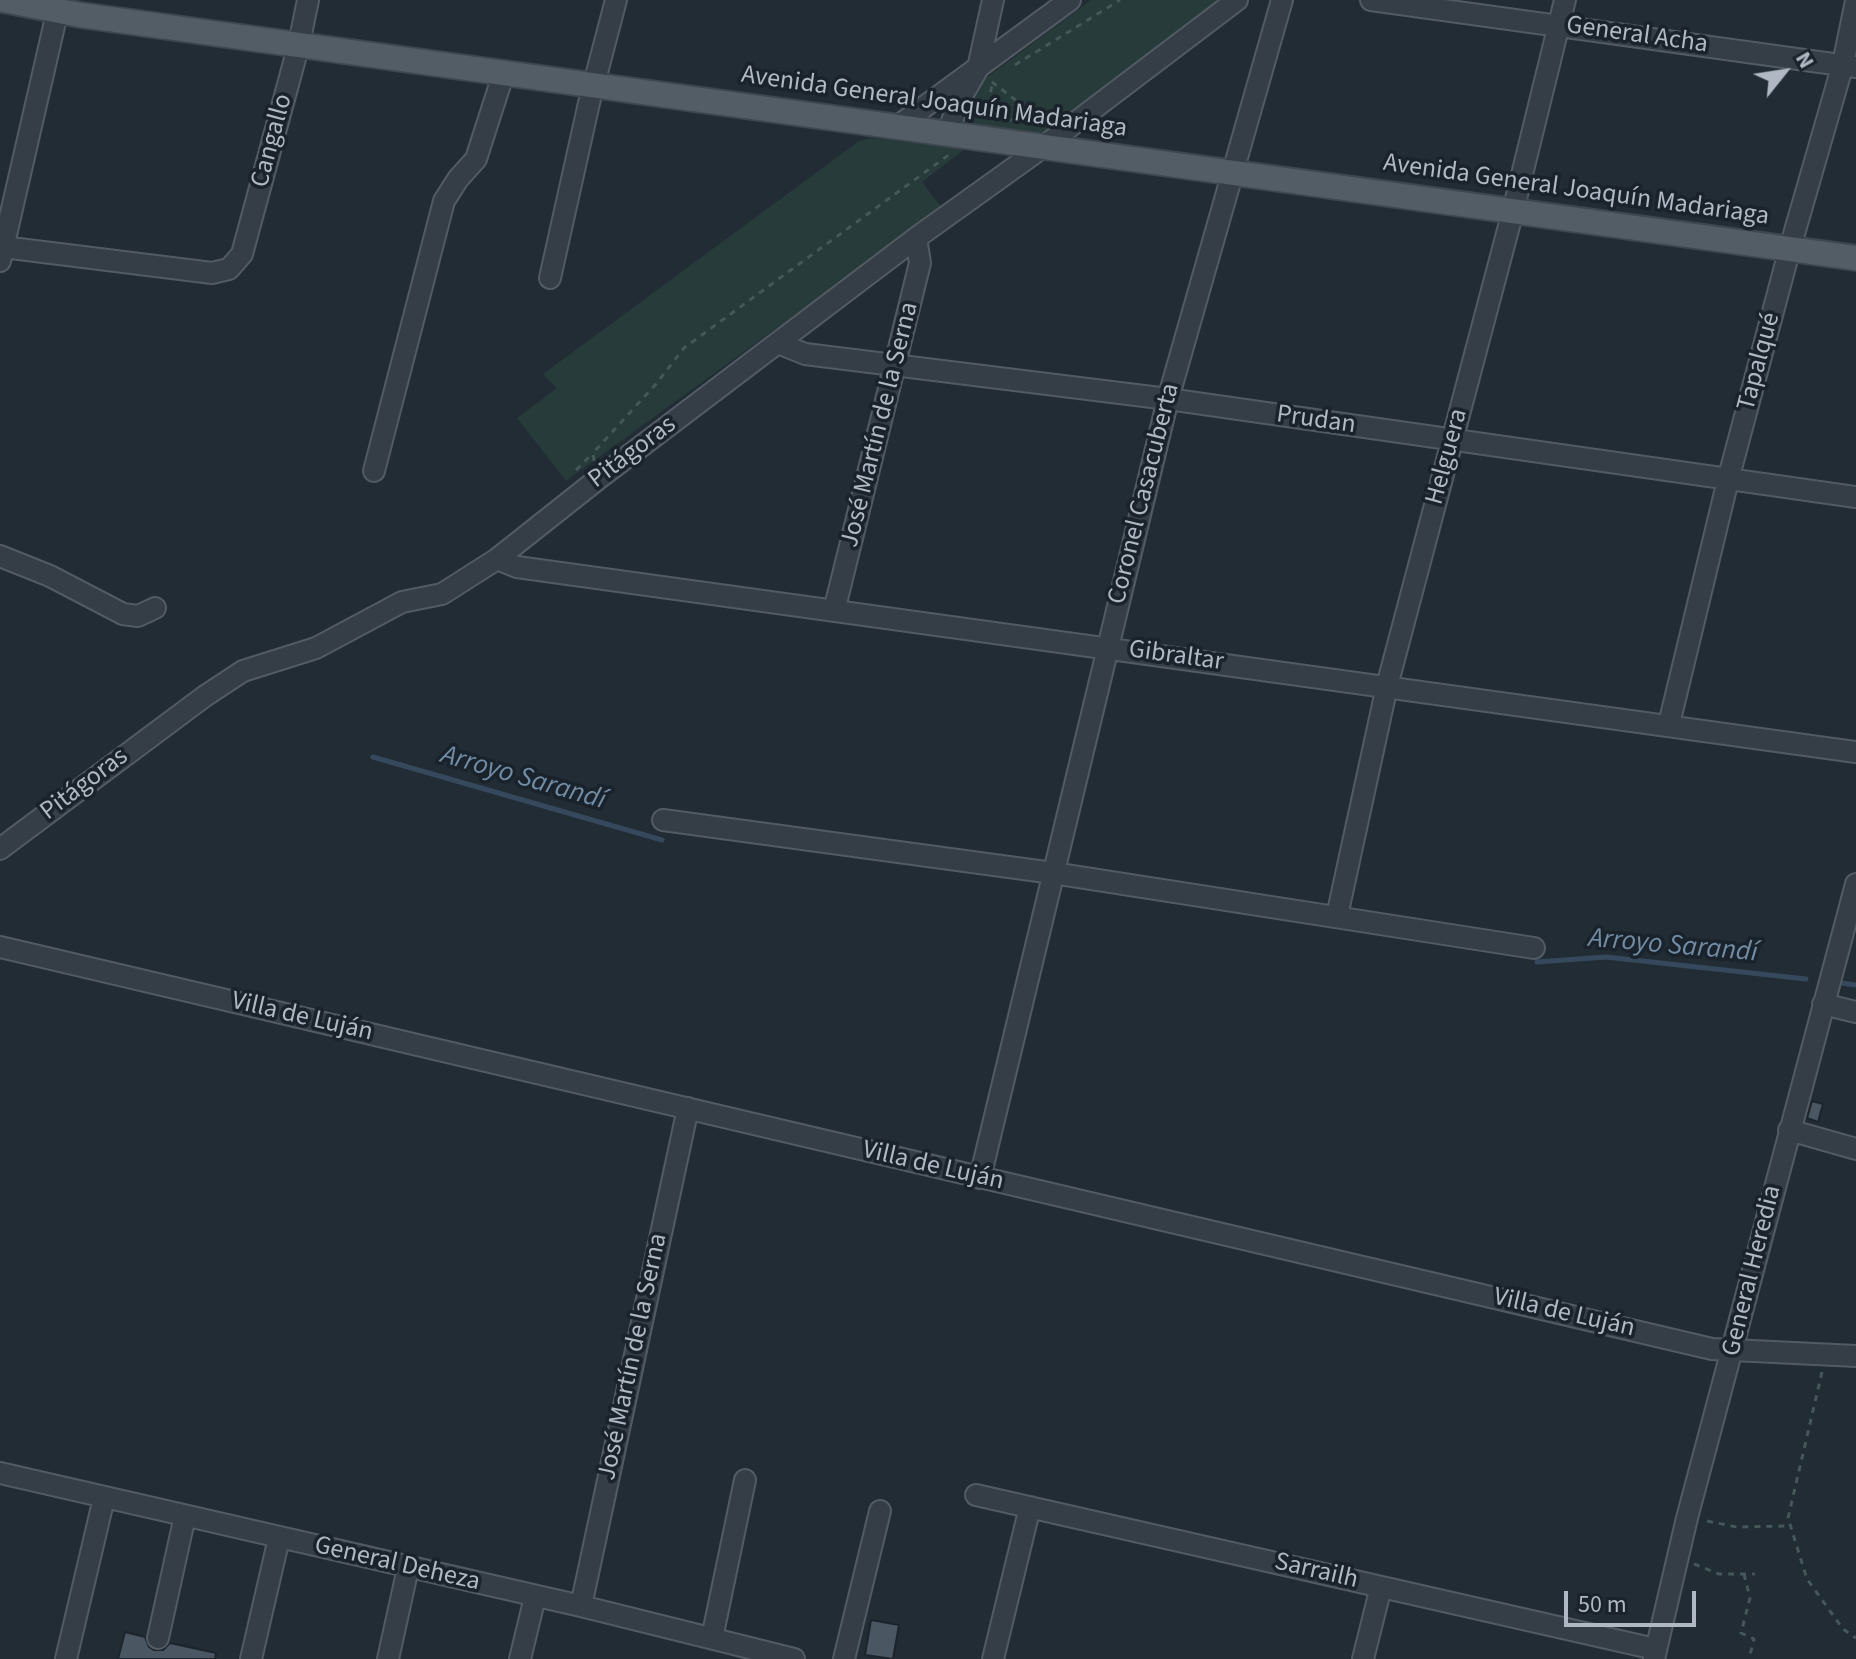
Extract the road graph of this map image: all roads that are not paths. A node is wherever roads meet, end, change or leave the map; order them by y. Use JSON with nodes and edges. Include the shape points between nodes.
{"nodes":[{"id":1,"x":4,"y":0,"type":"edge"},
{"id":2,"x":308,"y":0,"type":"edge"},
{"id":3,"x":616,"y":0,"type":"edge"},
{"id":4,"x":993,"y":0,"type":"edge"},
{"id":5,"x":1070,"y":0,"type":"edge"},
{"id":6,"x":1237,"y":0,"type":"edge"},
{"id":7,"x":1282,"y":0,"type":"edge"},
{"id":8,"x":1371,"y":0,"type":"edge"},
{"id":9,"x":1565,"y":0,"type":"edge"},
{"id":10,"x":1856,"y":1,"type":"edge"},
{"id":11,"x":59,"y":5,"type":"edge"},
{"id":12,"x":1558,"y":25,"type":"junction"},
{"id":13,"x":299,"y":44,"type":"junction"},
{"id":14,"x":1849,"y":66,"type":"edge"},
{"id":15,"x":504,"y":72,"type":"junction"},
{"id":16,"x":987,"y":76,"type":"junction"},
{"id":17,"x":594,"y":85,"type":"junction"},
{"id":18,"x":898,"y":126,"type":"junction"},
{"id":19,"x":1042,"y":136,"type":"junction"},
{"id":20,"x":950,"y":143,"type":"junction"},
{"id":21,"x":1233,"y":174,"type":"junction"},
{"id":22,"x":1513,"y":211,"type":"junction"},
{"id":23,"x":916,"y":238,"type":"junction"},
{"id":24,"x":1790,"y":248,"type":"junction"},
{"id":25,"x":1,"y":254,"type":"edge"},
{"id":26,"x":1856,"y":258,"type":"edge"},
{"id":27,"x":550,"y":278,"type":"dead end"},
{"id":28,"x":778,"y":343,"type":"junction"},
{"id":29,"x":897,"y":365,"type":"junction"},
{"id":30,"x":1168,"y":399,"type":"junction"},
{"id":31,"x":1452,"y":441,"type":"junction"},
{"id":32,"x":374,"y":471,"type":"dead end"},
{"id":33,"x":1728,"y":480,"type":"junction"},
{"id":34,"x":1856,"y":497,"type":"edge"},
{"id":35,"x":0,"y":556,"type":"edge"},
{"id":36,"x":497,"y":559,"type":"junction"},
{"id":37,"x":155,"y":608,"type":"dead end"},
{"id":38,"x":834,"y":611,"type":"junction"},
{"id":39,"x":1107,"y":648,"type":"junction"},
{"id":40,"x":1387,"y":686,"type":"junction"},
{"id":41,"x":1669,"y":724,"type":"junction"},
{"id":42,"x":1856,"y":752,"type":"edge"},
{"id":43,"x":663,"y":820,"type":"dead end"},
{"id":44,"x":0,"y":849,"type":"edge"},
{"id":45,"x":1053,"y":873,"type":"junction"},
{"id":46,"x":1856,"y":884,"type":"edge"},
{"id":47,"x":1337,"y":916,"type":"junction"},
{"id":48,"x":1534,"y":948,"type":"dead end"},
{"id":49,"x":7,"y":949,"type":"edge"},
{"id":50,"x":1823,"y":1004,"type":"junction"},
{"id":51,"x":1856,"y":1012,"type":"edge"},
{"id":52,"x":688,"y":1108,"type":"junction"},
{"id":53,"x":1789,"y":1130,"type":"junction"},
{"id":54,"x":1856,"y":1149,"type":"edge"},
{"id":55,"x":980,"y":1178,"type":"junction"},
{"id":56,"x":1733,"y":1351,"type":"junction"},
{"id":57,"x":1856,"y":1356,"type":"edge"},
{"id":58,"x":0,"y":1473,"type":"edge"},
{"id":59,"x":745,"y":1480,"type":"dead end"},
{"id":60,"x":976,"y":1495,"type":"dead end"},
{"id":61,"x":104,"y":1498,"type":"junction"},
{"id":62,"x":1030,"y":1507,"type":"junction"},
{"id":63,"x":880,"y":1511,"type":"dead end"},
{"id":64,"x":185,"y":1516,"type":"junction"},
{"id":65,"x":279,"y":1538,"type":"junction"},
{"id":66,"x":408,"y":1568,"type":"junction"},
{"id":67,"x":1381,"y":1587,"type":"junction"},
{"id":68,"x":535,"y":1597,"type":"junction"},
{"id":69,"x":581,"y":1606,"type":"junction"},
{"id":70,"x":158,"y":1638,"type":"dead end"},
{"id":71,"x":712,"y":1638,"type":"junction"},
{"id":72,"x":1654,"y":1654,"type":"edge"},
{"id":73,"x":66,"y":1659,"type":"edge"},
{"id":74,"x":251,"y":1659,"type":"edge"},
{"id":75,"x":388,"y":1659,"type":"edge"},
{"id":76,"x":520,"y":1659,"type":"edge"},
{"id":77,"x":794,"y":1659,"type":"edge"},
{"id":78,"x":844,"y":1659,"type":"edge"},
{"id":79,"x":993,"y":1659,"type":"edge"},
{"id":80,"x":1363,"y":1659,"type":"edge"}],
"edges":[{"from":1,"to":11,"type":"main road","name":"Avenida General Joaquín Madariaga"},
{"from":2,"to":13,"type":"street","name":"Cangallo"},
{"from":3,"to":17,"type":"street"},
{"from":4,"to":16,"type":"street"},
{"from":5,"to":16,"type":"street"},
{"from":6,"to":19,"type":"street","name":"Pitágoras"},
{"from":7,"to":21,"type":"street","name":"Coronel Casacuberta"},
{"from":8,"to":12,"type":"street","name":"General Acha"},
{"from":9,"to":12,"type":"street","name":"Helguera"},
{"from":10,"to":14,"type":"street","name":"Tapalqué"},
{"from":11,"to":13,"type":"main road","name":"Avenida General Joaquín Madariaga"},
{"from":11,"to":25,"type":"street"},
{"from":12,"to":14,"type":"street","name":"General Acha"},
{"from":12,"to":22,"type":"street","name":"Helguera"},
{"from":13,"to":15,"type":"main road","name":"Avenida General Joaquín Madariaga"},
{"from":13,"to":25,"type":"street","name":"Cangallo","via":[[242,254],[229,269]]},
{"from":14,"to":24,"type":"street","name":"Tapalqué"},
{"from":15,"to":17,"type":"main road","name":"Avenida General Joaquín Madariaga"},
{"from":15,"to":32,"type":"street","via":[[476,159],[444,201]]},
{"from":16,"to":18,"type":"street"},
{"from":16,"to":20,"type":"street","via":[[959,101]]},
{"from":17,"to":18,"type":"main road","name":"Avenida General Joaquín Madariaga"},
{"from":17,"to":27,"type":"street"},
{"from":18,"to":20,"type":"main road","name":"Avenida General Joaquín Madariaga"},
{"from":19,"to":20,"type":"main road","name":"Avenida General Joaquín Madariaga"},
{"from":19,"to":21,"type":"main road","name":"Avenida General Joaquín Madariaga"},
{"from":19,"to":23,"type":"street","name":"Pitágoras"},
{"from":21,"to":22,"type":"main road","name":"Avenida General Joaquín Madariaga"},
{"from":21,"to":30,"type":"street","name":"Coronel Casacuberta"},
{"from":22,"to":24,"type":"main road","name":"Avenida General Joaquín Madariaga"},
{"from":22,"to":31,"type":"street","name":"Helguera"},
{"from":23,"to":28,"type":"street","name":"Pitágoras"},
{"from":23,"to":29,"type":"street","name":"José Martín de la Serna","via":[[920,263]]},
{"from":24,"to":26,"type":"main road","name":"Avenida General Joaquín Madariaga"},
{"from":24,"to":33,"type":"street","name":"Tapalqué"},
{"from":28,"to":29,"type":"street","name":"Prudan","via":[[805,354]]},
{"from":28,"to":36,"type":"street","name":"Pitágoras"},
{"from":29,"to":30,"type":"street","name":"Prudan"},
{"from":29,"to":38,"type":"street","name":"José Martín de la Serna"},
{"from":30,"to":31,"type":"street","name":"Prudan"},
{"from":30,"to":39,"type":"street","name":"Coronel Casacuberta"},
{"from":31,"to":33,"type":"street","name":"Prudan"},
{"from":31,"to":40,"type":"street","name":"Helguera"},
{"from":33,"to":34,"type":"street","name":"Prudan"},
{"from":33,"to":41,"type":"street","name":"Tapalqué"},
{"from":35,"to":37,"type":"street","via":[[123,614],[138,616]]},
{"from":36,"to":38,"type":"street","name":"Gibraltar","via":[[517,567]]},
{"from":36,"to":44,"type":"street","name":"Pitágoras","via":[[442,594],[402,602],[316,648],[243,671]]},
{"from":38,"to":39,"type":"street","name":"Gibraltar"},
{"from":39,"to":40,"type":"street","name":"Gibraltar"},
{"from":39,"to":45,"type":"street","name":"Coronel Casacuberta"},
{"from":40,"to":41,"type":"street","name":"Gibraltar"},
{"from":40,"to":47,"type":"street","name":"Helguera"},
{"from":41,"to":42,"type":"street","name":"Gibraltar"},
{"from":43,"to":45,"type":"street"},
{"from":45,"to":47,"type":"street"},
{"from":45,"to":55,"type":"street","name":"Coronel Casacuberta"},
{"from":46,"to":50,"type":"street","name":"General Heredia"},
{"from":47,"to":48,"type":"street"},
{"from":49,"to":52,"type":"street","name":"Villa de Luján"},
{"from":50,"to":51,"type":"street"},
{"from":50,"to":53,"type":"street","name":"General Heredia"},
{"from":52,"to":55,"type":"street","name":"Villa de Luján"},
{"from":52,"to":69,"type":"street","name":"José Martín de la Serna"},
{"from":53,"to":54,"type":"street"},
{"from":53,"to":56,"type":"street","name":"General Heredia"},
{"from":55,"to":56,"type":"street","name":"Villa de Luján"},
{"from":56,"to":57,"type":"street","name":"Villa de Luján"},
{"from":56,"to":72,"type":"street","name":"General Heredia"},
{"from":58,"to":61,"type":"street","name":"General Deheza"},
{"from":59,"to":71,"type":"street"},
{"from":60,"to":62,"type":"street","name":"Sarrailh"},
{"from":61,"to":64,"type":"street","name":"General Deheza"},
{"from":61,"to":73,"type":"street"},
{"from":62,"to":67,"type":"street","name":"Sarrailh"},
{"from":62,"to":79,"type":"street"},
{"from":63,"to":78,"type":"street"},
{"from":64,"to":65,"type":"street","name":"General Deheza"},
{"from":64,"to":70,"type":"street"},
{"from":65,"to":66,"type":"street","name":"General Deheza"},
{"from":65,"to":74,"type":"street"},
{"from":66,"to":68,"type":"street","name":"General Deheza"},
{"from":66,"to":75,"type":"street"},
{"from":67,"to":72,"type":"street","name":"Sarrailh"},
{"from":67,"to":80,"type":"street"},
{"from":68,"to":69,"type":"street","name":"General Deheza"},
{"from":68,"to":76,"type":"street"},
{"from":69,"to":71,"type":"street","name":"General Deheza"},
{"from":71,"to":77,"type":"street","name":"General Deheza"}]}
